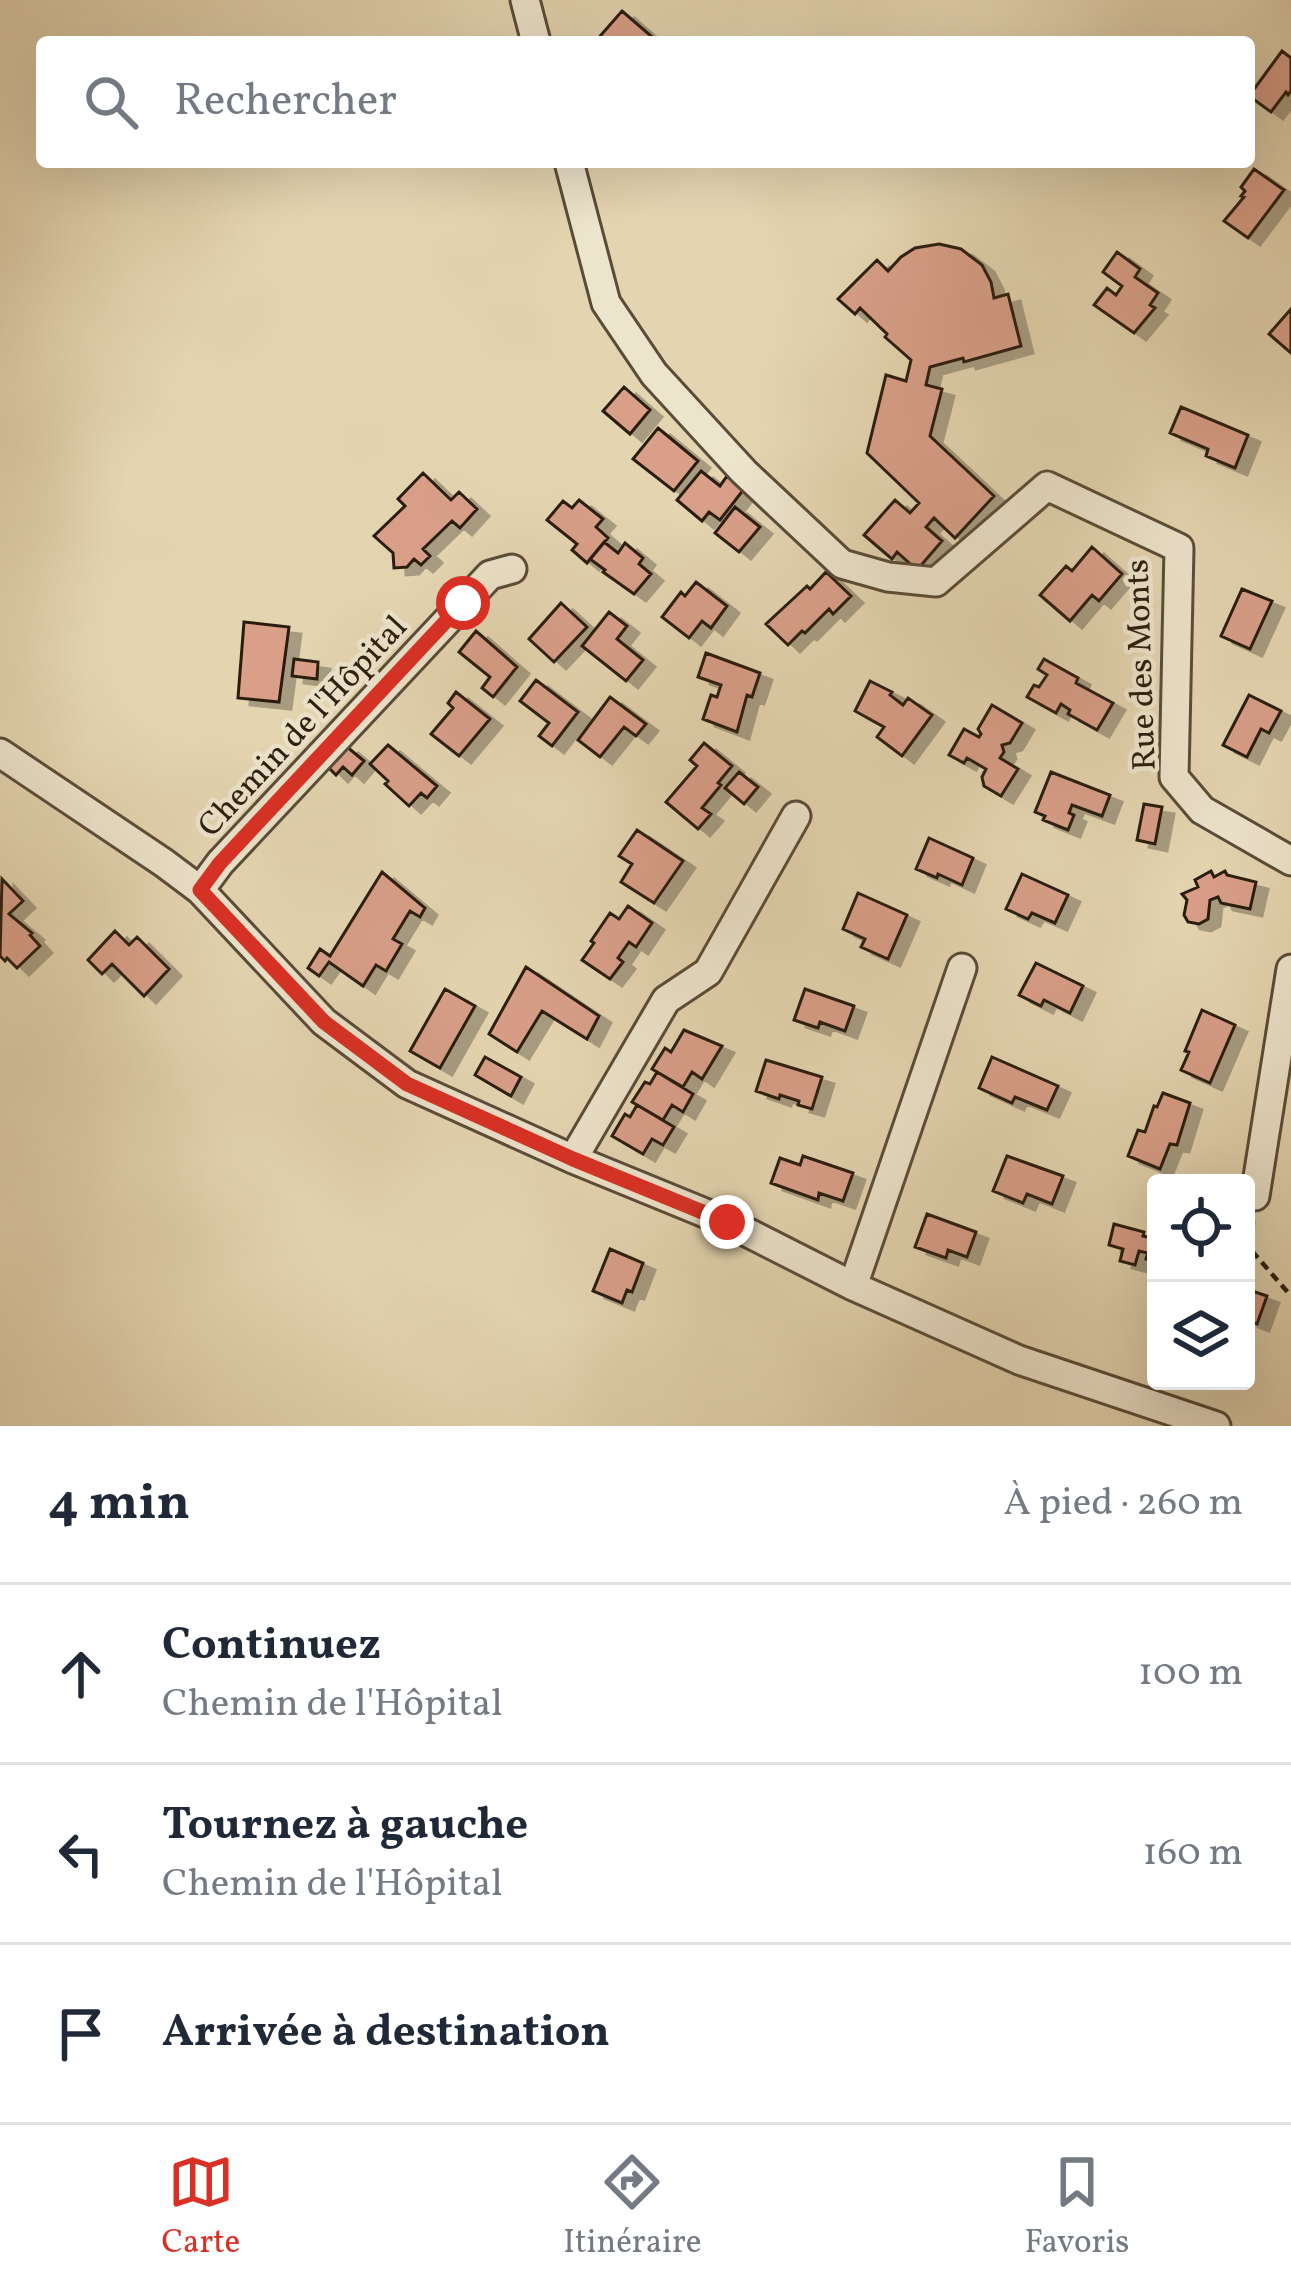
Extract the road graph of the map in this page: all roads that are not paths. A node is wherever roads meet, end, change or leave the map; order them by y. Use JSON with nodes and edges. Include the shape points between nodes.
{"nodes":[{"id":1,"x":525,"y":0,"type":"edge"},
{"id":2,"x":534,"y":36,"type":"edge"},
{"id":3,"x":570,"y":168,"type":"edge"},
{"id":4,"x":512,"y":569,"type":"dead end"},
{"id":5,"x":0,"y":753,"type":"edge"},
{"id":6,"x":796,"y":816,"type":"dead end"},
{"id":7,"x":1291,"y":861,"type":"edge"},
{"id":8,"x":200,"y":890,"type":"junction"},
{"id":9,"x":962,"y":968,"type":"dead end"},
{"id":10,"x":1291,"y":969,"type":"edge"},
{"id":11,"x":573,"y":1159,"type":"junction"},
{"id":12,"x":1255,"y":1196,"type":"dead end"},
{"id":13,"x":853,"y":1286,"type":"junction"},
{"id":14,"x":1216,"y":1426,"type":"edge"}],
"edges":[{"from":1,"to":2,"type":"street"},
{"from":3,"to":7,"type":"street","name":"Rue des Monts","via":[[607,303],[655,374],[842,564],[936,582],[1047,486],[1179,548],[1174,777],[1202,810]]},
{"from":4,"to":8,"type":"street","name":"Chemin de l'Hôpital","via":[[490,575]]},
{"from":5,"to":8,"type":"street","name":"Chemin de l'Hôpital"},
{"from":6,"to":11,"type":"street","via":[[708,972],[666,1000]]},
{"from":8,"to":11,"type":"street","name":"Chemin de l'Hôpital","via":[[324,1022],[407,1084]]},
{"from":9,"to":13,"type":"street"},
{"from":10,"to":12,"type":"street"},
{"from":11,"to":13,"type":"street","name":"Chemin de l'Hôpital","via":[[727,1222]]},
{"from":13,"to":14,"type":"street","name":"Chemin de l'Hôpital","via":[[1019,1360]]}]}
